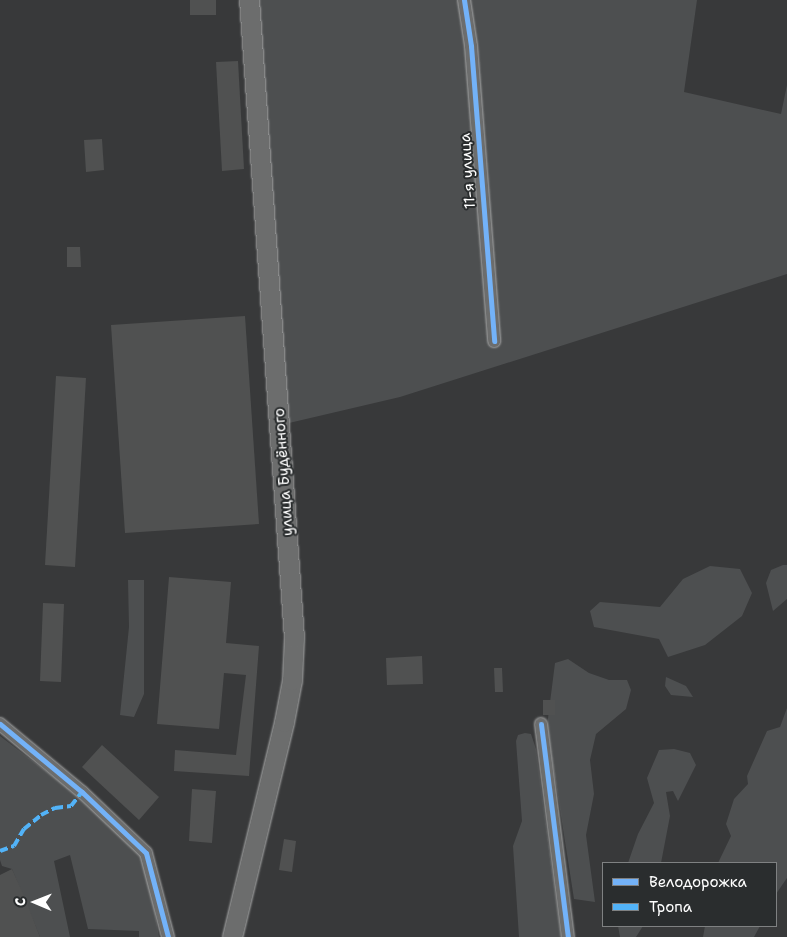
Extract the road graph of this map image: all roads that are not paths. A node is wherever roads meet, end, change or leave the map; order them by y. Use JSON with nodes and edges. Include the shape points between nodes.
{"nodes":[{"id":1,"x":249,"y":0,"type":"edge"},
{"id":2,"x":464,"y":0,"type":"edge"},
{"id":3,"x":494,"y":341,"type":"dead end"},
{"id":4,"x":0,"y":724,"type":"edge"},
{"id":5,"x":542,"y":724,"type":"dead end"},
{"id":6,"x":168,"y":937,"type":"edge"},
{"id":7,"x":232,"y":937,"type":"edge"},
{"id":8,"x":568,"y":937,"type":"edge"}],
"edges":[{"from":1,"to":7,"type":"main road","name":"улица Будённого","via":[[294,638],[292,680],[284,722]]},
{"from":2,"to":3,"type":"street","name":"11-я улица"},
{"from":4,"to":6,"type":"street","via":[[82,792],[146,853]]},
{"from":5,"to":8,"type":"street"}]}
